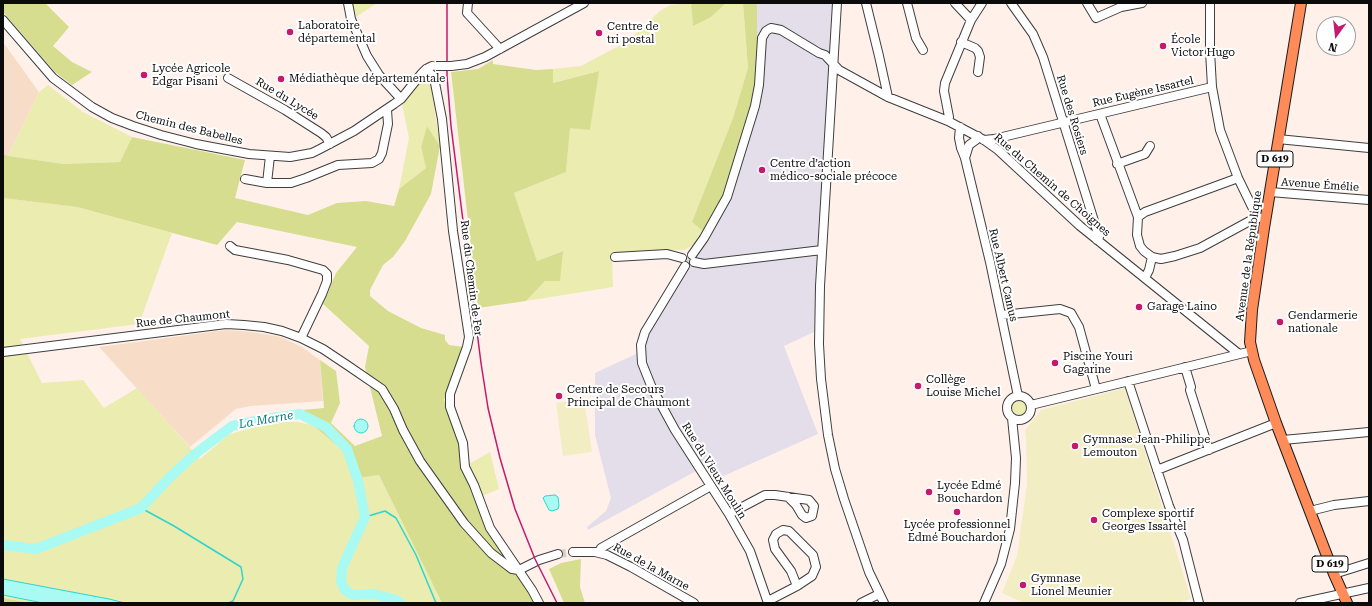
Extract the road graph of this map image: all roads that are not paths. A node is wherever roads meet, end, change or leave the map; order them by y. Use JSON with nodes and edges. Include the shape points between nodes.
{"nodes":[{"id":1,"x":348,"y":3,"type":"edge"},
{"id":2,"x":468,"y":3,"type":"edge"},
{"id":3,"x":584,"y":3,"type":"edge"},
{"id":4,"x":837,"y":3,"type":"edge"},
{"id":5,"x":866,"y":3,"type":"edge"},
{"id":6,"x":906,"y":3,"type":"edge"},
{"id":7,"x":956,"y":3,"type":"edge"},
{"id":8,"x":982,"y":3,"type":"edge"},
{"id":9,"x":1012,"y":3,"type":"edge"},
{"id":10,"x":1087,"y":3,"type":"edge"},
{"id":11,"x":1142,"y":3,"type":"edge"},
{"id":12,"x":1210,"y":3,"type":"edge"},
{"id":13,"x":1300,"y":3,"type":"edge"},
{"id":14,"x":3,"y":20,"type":"edge"},
{"id":15,"x":971,"y":20,"type":"junction"},
{"id":16,"x":961,"y":42,"type":"junction"},
{"id":17,"x":500,"y":49,"type":"junction"},
{"id":18,"x":923,"y":50,"type":"dead end"},
{"id":19,"x":833,"y":64,"type":"junction"},
{"id":20,"x":426,"y":69,"type":"junction"},
{"id":21,"x":978,"y":72,"type":"dead end"},
{"id":22,"x":228,"y":78,"type":"dead end"},
{"id":23,"x":1212,"y":87,"type":"junction"},
{"id":24,"x":888,"y":97,"type":"junction"},
{"id":25,"x":401,"y":99,"type":"junction"},
{"id":26,"x":387,"y":110,"type":"junction"},
{"id":27,"x":1100,"y":114,"type":"junction"},
{"id":28,"x":948,"y":121,"type":"junction"},
{"id":29,"x":1063,"y":122,"type":"junction"},
{"id":30,"x":960,"y":127,"type":"junction"},
{"id":31,"x":981,"y":138,"type":"junction"},
{"id":32,"x":1278,"y":139,"type":"junction"},
{"id":33,"x":330,"y":144,"type":"junction"},
{"id":34,"x":960,"y":145,"type":"junction"},
{"id":35,"x":969,"y":145,"type":"junction"},
{"id":36,"x":1150,"y":146,"type":"dead end"},
{"id":37,"x":1369,"y":148,"type":"edge"},
{"id":38,"x":270,"y":156,"type":"junction"},
{"id":39,"x":965,"y":158,"type":"junction"},
{"id":40,"x":1117,"y":164,"type":"junction"},
{"id":41,"x":1238,"y":178,"type":"junction"},
{"id":42,"x":245,"y":179,"type":"dead end"},
{"id":43,"x":267,"y":183,"type":"junction"},
{"id":44,"x":1270,"y":192,"type":"junction"},
{"id":45,"x":1369,"y":200,"type":"edge"},
{"id":46,"x":1138,"y":217,"type":"junction"},
{"id":47,"x":1261,"y":218,"type":"junction"},
{"id":48,"x":1097,"y":240,"type":"junction"},
{"id":49,"x":230,"y":246,"type":"dead end"},
{"id":50,"x":822,"y":250,"type":"junction"},
{"id":51,"x":615,"y":257,"type":"dead end"},
{"id":52,"x":1152,"y":257,"type":"junction"},
{"id":53,"x":693,"y":259,"type":"junction"},
{"id":54,"x":684,"y":262,"type":"junction"},
{"id":55,"x":1145,"y":278,"type":"junction"},
{"id":56,"x":1002,"y":315,"type":"junction"},
{"id":57,"x":301,"y":338,"type":"junction"},
{"id":58,"x":1252,"y":351,"type":"junction"},
{"id":59,"x":3,"y":352,"type":"edge"},
{"id":60,"x":1238,"y":354,"type":"junction"},
{"id":61,"x":1185,"y":367,"type":"junction"},
{"id":62,"x":1128,"y":381,"type":"junction"},
{"id":63,"x":1096,"y":389,"type":"junction"},
{"id":64,"x":1018,"y":396,"type":"junction"},
{"id":65,"x":1031,"y":405,"type":"junction"},
{"id":66,"x":1012,"y":418,"type":"junction"},
{"id":67,"x":1023,"y":420,"type":"junction"},
{"id":68,"x":1276,"y":423,"type":"junction"},
{"id":69,"x":1369,"y":432,"type":"edge"},
{"id":70,"x":1015,"y":439,"type":"junction"},
{"id":71,"x":1283,"y":440,"type":"junction"},
{"id":72,"x":1209,"y":450,"type":"junction"},
{"id":73,"x":1157,"y":470,"type":"junction"},
{"id":74,"x":711,"y":486,"type":"junction"},
{"id":75,"x":788,"y":497,"type":"dead end"},
{"id":76,"x":1369,"y":501,"type":"edge"},
{"id":77,"x":1310,"y":510,"type":"junction"},
{"id":78,"x":729,"y":514,"type":"junction"},
{"id":79,"x":573,"y":552,"type":"tunnel mouth"},
{"id":80,"x":599,"y":552,"type":"junction"},
{"id":81,"x":558,"y":554,"type":"tunnel mouth"},
{"id":82,"x":1369,"y":563,"type":"edge"},
{"id":83,"x":519,"y":570,"type":"junction"},
{"id":84,"x":1334,"y":574,"type":"junction"},
{"id":85,"x":797,"y":586,"type":"junction"},
{"id":86,"x":1369,"y":588,"type":"edge"},
{"id":87,"x":879,"y":594,"type":"junction"},
{"id":88,"x":1345,"y":598,"type":"edge"},
{"id":89,"x":768,"y":602,"type":"edge"},
{"id":90,"x":539,"y":603,"type":"edge"},
{"id":91,"x":694,"y":603,"type":"edge"},
{"id":92,"x":861,"y":603,"type":"edge"},
{"id":93,"x":884,"y":603,"type":"edge"},
{"id":94,"x":984,"y":603,"type":"edge"},
{"id":95,"x":1199,"y":603,"type":"edge"},
{"id":96,"x":1300,"y":603,"type":"edge"}],
"edges":[{"from":1,"to":25,"type":"street","via":[[351,20],[367,56],[379,75]]},
{"from":2,"to":17,"type":"street","via":[[467,13]]},
{"from":3,"to":17,"type":"street"},
{"from":4,"to":19,"type":"street"},
{"from":5,"to":24,"type":"street"},
{"from":6,"to":18,"type":"street","via":[[916,38]]},
{"from":7,"to":15,"type":"street"},
{"from":8,"to":15,"type":"street"},
{"from":9,"to":29,"type":"street","name":"Rue des Rosiers","via":[[1037,42]]},
{"from":10,"to":11,"type":"street","via":[[1096,18],[1121,7]]},
{"from":12,"to":23,"type":"street"},
{"from":13,"to":32,"type":"main road","name":"Avenue de la République","number":"D 619"},
{"from":14,"to":38,"type":"street","name":"Chemin des Babelles","via":[[53,78],[112,118],[196,144]]},
{"from":15,"to":16,"type":"street"},
{"from":16,"to":21,"type":"street","via":[[978,51]]},
{"from":16,"to":28,"type":"street","via":[[944,87]]},
{"from":17,"to":20,"type":"street","bridge":true,"via":[[474,62]]},
{"from":19,"to":24,"type":"street","name":"Rue du Chemin de Choignes"},
{"from":19,"to":50,"type":"street"},
{"from":19,"to":53,"type":"street","name":"Rue du Chemin de Choignes","via":[[825,55],[781,30],[766,30],[762,38],[755,106],[727,197]]},
{"from":20,"to":25,"type":"street","name":"Chemin des Babelles"},
{"from":20,"to":83,"type":"street","name":"Rue du Chemin de Fer","via":[[435,83],[442,119],[453,231],[469,336],[450,394],[450,407],[463,443],[465,467],[490,528]]},
{"from":22,"to":33,"type":"street","name":"Rue du Lycée","via":[[321,133]]},
{"from":23,"to":27,"type":"street","name":"Rue Eugène Issartel"},
{"from":23,"to":41,"type":"street","via":[[1220,130]]},
{"from":24,"to":28,"type":"street","name":"Rue du Chemin de Choignes"},
{"from":25,"to":26,"type":"street","name":"Chemin des Babelles"},
{"from":26,"to":33,"type":"street","name":"Chemin des Babelles"},
{"from":26,"to":43,"type":"street","via":[[388,124],[384,145],[376,161],[368,164],[338,165],[291,183]]},
{"from":27,"to":29,"type":"street","name":"Rue Eugène Issartel"},
{"from":27,"to":40,"type":"street"},
{"from":28,"to":30,"type":"street","name":"Rue du Chemin de Choignes"},
{"from":29,"to":31,"type":"street","name":"Rue Eugène Issartel","via":[[994,139]]},
{"from":29,"to":48,"type":"street","name":"Rue des Rosiers","via":[[1099,237]]},
{"from":30,"to":31,"type":"street","name":"Rue du Chemin de Choignes"},
{"from":30,"to":34,"type":"street"},
{"from":31,"to":35,"type":"street"},
{"from":31,"to":48,"type":"street","name":"Rue du Chemin de Choignes","via":[[998,150]]},
{"from":32,"to":37,"type":"street"},
{"from":32,"to":44,"type":"main road","name":"Avenue de la République","number":"D 619"},
{"from":33,"to":38,"type":"street","name":"Chemin des Babelles","via":[[312,153],[290,157]]},
{"from":34,"to":35,"type":"street"},
{"from":34,"to":39,"type":"street","name":"Rue Albert Camus"},
{"from":35,"to":39,"type":"street"},
{"from":36,"to":40,"type":"street","via":[[1145,154]]},
{"from":38,"to":43,"type":"street"},
{"from":39,"to":56,"type":"street","name":"Rue Albert Camus"},
{"from":40,"to":46,"type":"street"},
{"from":41,"to":46,"type":"street","via":[[1145,212]]},
{"from":41,"to":47,"type":"street"},
{"from":42,"to":43,"type":"street"},
{"from":44,"to":45,"type":"street","name":"Avenue Émélie"},
{"from":44,"to":47,"type":"main road","name":"Avenue de la République","number":"D 619"},
{"from":46,"to":52,"type":"street","via":[[1137,236],[1140,246]]},
{"from":47,"to":52,"type":"street","via":[[1200,248],[1161,259]]},
{"from":47,"to":58,"type":"main road","name":"Avenue de la République","number":"D 619","via":[[1251,316]]},
{"from":48,"to":55,"type":"street","name":"Rue du Chemin de Choignes"},
{"from":49,"to":57,"type":"street","via":[[236,250],[324,270],[327,280]]},
{"from":50,"to":53,"type":"street","via":[[704,264]]},
{"from":50,"to":87,"type":"street","via":[[819,344],[823,404],[835,469],[869,572]]},
{"from":51,"to":54,"type":"street","via":[[667,254]]},
{"from":52,"to":55,"type":"street"},
{"from":53,"to":54,"type":"street","via":[[690,266]]},
{"from":54,"to":74,"type":"street","name":"Rue du Vieux Moulin","via":[[645,332],[642,363],[652,388],[675,430]]},
{"from":55,"to":60,"type":"street","name":"Rue du Chemin de Choignes"},
{"from":56,"to":63,"type":"street","via":[[1060,309],[1071,313],[1079,327]]},
{"from":56,"to":64,"type":"street","name":"Rue Albert Camus"},
{"from":57,"to":59,"type":"street","name":"Rue de Chaumont","via":[[264,327],[226,324]]},
{"from":57,"to":83,"type":"street","name":"Rue de Chaumont","via":[[323,349],[382,389],[420,461],[464,523],[491,553],[512,569]]},
{"from":58,"to":60,"type":"street"},
{"from":58,"to":68,"type":"main road","name":"Avenue de la République","number":"D 619"},
{"from":60,"to":61,"type":"street"},
{"from":61,"to":62,"type":"street"},
{"from":61,"to":72,"type":"street"},
{"from":62,"to":63,"type":"street"},
{"from":62,"to":73,"type":"street"},
{"from":63,"to":65,"type":"street"},
{"from":64,"to":65,"type":"street","via":[[1026,398]]},
{"from":64,"to":66,"type":"street","via":[[1008,404],[1007,411]]},
{"from":65,"to":67,"type":"street","via":[[1029,416]]},
{"from":66,"to":67,"type":"street"},
{"from":66,"to":70,"type":"street"},
{"from":67,"to":70,"type":"street"},
{"from":68,"to":71,"type":"main road","name":"Avenue de la République","number":"D 619"},
{"from":68,"to":72,"type":"street"},
{"from":69,"to":71,"type":"street"},
{"from":70,"to":94,"type":"street","via":[[1015,483],[1010,529],[1001,564]]},
{"from":71,"to":77,"type":"main road","name":"Avenue de la République","number":"D 619"},
{"from":72,"to":73,"type":"street"},
{"from":73,"to":95,"type":"street","via":[[1183,540]]},
{"from":74,"to":78,"type":"street","name":"Rue du Vieux Moulin"},
{"from":74,"to":80,"type":"street","via":[[601,548]]},
{"from":75,"to":78,"type":"street","via":[[765,495]]},
{"from":76,"to":77,"type":"street"},
{"from":77,"to":84,"type":"main road","name":"Avenue de la République","number":"D 619"},
{"from":78,"to":89,"type":"street","name":"Rue du Vieux Moulin","via":[[750,551]]},
{"from":79,"to":80,"type":"street","name":"Rue de la Marne"},
{"from":80,"to":91,"type":"street","name":"Rue de la Marne"},
{"from":81,"to":83,"type":"street"},
{"from":82,"to":84,"type":"street"},
{"from":83,"to":90,"type":"street","name":"Rue du Chemin de Fer"},
{"from":84,"to":88,"type":"main road","name":"Avenue de la République","number":"D 619"},
{"from":85,"to":85,"type":"street","via":[[812,576],[816,567],[815,561],[813,555],[789,531],[783,530],[776,534],[773,540]]},
{"from":85,"to":89,"type":"street"},
{"from":86,"to":88,"type":"street"},
{"from":87,"to":92,"type":"street"},
{"from":87,"to":93,"type":"street"},
{"from":88,"to":96,"type":"street"}]}
